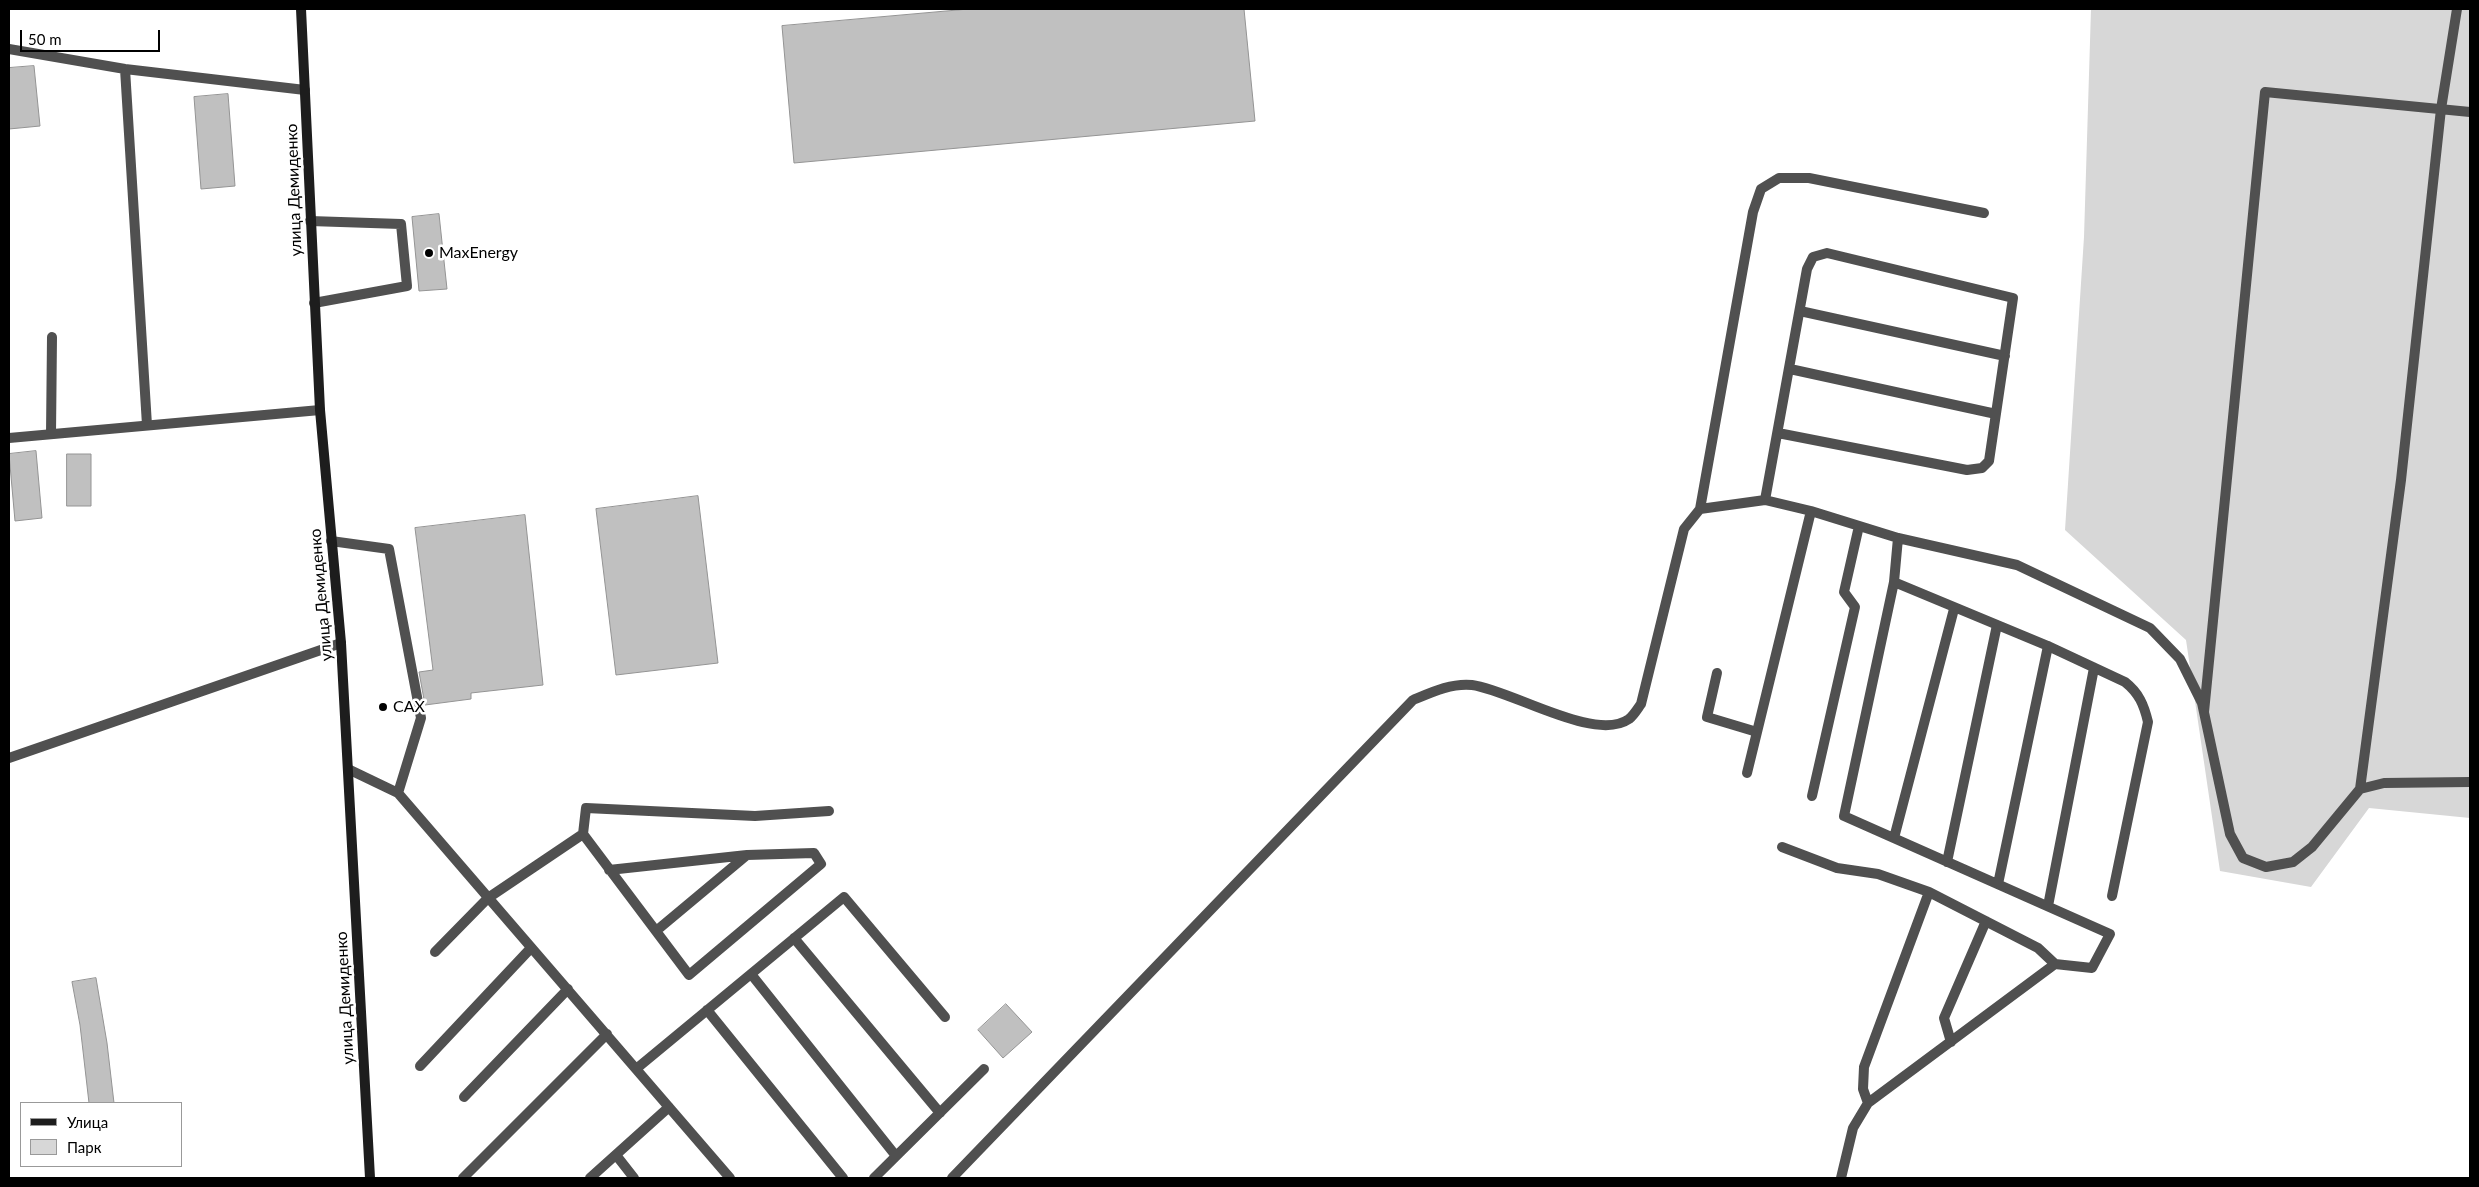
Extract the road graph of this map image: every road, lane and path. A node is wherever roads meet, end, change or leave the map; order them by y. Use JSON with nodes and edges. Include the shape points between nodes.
{"nodes":[{"id":1,"x":301,"y":9,"type":"edge"},
{"id":2,"x":2457,"y":9,"type":"edge"},
{"id":3,"x":9,"y":49,"type":"edge"},
{"id":4,"x":125,"y":69,"type":"junction"},
{"id":5,"x":305,"y":90,"type":"junction"},
{"id":6,"x":2441,"y":109,"type":"junction"},
{"id":7,"x":2470,"y":112,"type":"edge"},
{"id":8,"x":1984,"y":213,"type":"dead end"},
{"id":9,"x":310,"y":221,"type":"junction"},
{"id":10,"x":314,"y":303,"type":"junction"},
{"id":11,"x":1800,"y":312,"type":"junction"},
{"id":12,"x":52,"y":337,"type":"dead end"},
{"id":13,"x":2005,"y":356,"type":"junction"},
{"id":14,"x":1790,"y":369,"type":"junction"},
{"id":15,"x":320,"y":410,"type":"junction"},
{"id":16,"x":1996,"y":414,"type":"junction"},
{"id":17,"x":146,"y":425,"type":"junction"},
{"id":18,"x":1778,"y":433,"type":"junction"},
{"id":19,"x":51,"y":434,"type":"junction"},
{"id":20,"x":9,"y":438,"type":"edge"},
{"id":21,"x":1764,"y":500,"type":"junction"},
{"id":22,"x":1700,"y":509,"type":"junction"},
{"id":23,"x":1811,"y":511,"type":"junction"},
{"id":24,"x":1859,"y":526,"type":"junction"},
{"id":25,"x":1898,"y":538,"type":"junction"},
{"id":26,"x":332,"y":541,"type":"junction"},
{"id":27,"x":1894,"y":582,"type":"junction"},
{"id":28,"x":1954,"y":609,"type":"junction"},
{"id":29,"x":1996,"y":625,"type":"junction"},
{"id":30,"x":341,"y":643,"type":"junction"},
{"id":31,"x":2048,"y":646,"type":"junction"},
{"id":32,"x":2094,"y":668,"type":"junction"},
{"id":33,"x":1717,"y":673,"type":"dead end"},
{"id":34,"x":2204,"y":712,"type":"junction"},
{"id":35,"x":1757,"y":732,"type":"junction"},
{"id":36,"x":9,"y":758,"type":"edge"},
{"id":37,"x":348,"y":769,"type":"junction"},
{"id":38,"x":1746,"y":773,"type":"dead end"},
{"id":39,"x":2470,"y":782,"type":"edge"},
{"id":40,"x":2360,"y":789,"type":"junction"},
{"id":41,"x":398,"y":793,"type":"junction"},
{"id":42,"x":1812,"y":796,"type":"dead end"},
{"id":43,"x":830,"y":812,"type":"dead end"},
{"id":44,"x":583,"y":834,"type":"junction"},
{"id":45,"x":1894,"y":838,"type":"junction"},
{"id":46,"x":1782,"y":847,"type":"dead end"},
{"id":47,"x":748,"y":854,"type":"junction"},
{"id":48,"x":1947,"y":862,"type":"junction"},
{"id":49,"x":610,"y":870,"type":"junction"},
{"id":50,"x":1998,"y":884,"type":"junction"},
{"id":51,"x":1929,"y":892,"type":"junction"},
{"id":52,"x":2112,"y":896,"type":"dead end"},
{"id":53,"x":488,"y":898,"type":"junction"},
{"id":54,"x":2048,"y":906,"type":"junction"},
{"id":55,"x":1986,"y":921,"type":"junction"},
{"id":56,"x":656,"y":931,"type":"junction"},
{"id":57,"x":794,"y":938,"type":"junction"},
{"id":58,"x":531,"y":948,"type":"junction"},
{"id":59,"x":435,"y":952,"type":"dead end"},
{"id":60,"x":2055,"y":964,"type":"junction"},
{"id":61,"x":751,"y":974,"type":"junction"},
{"id":62,"x":568,"y":989,"type":"junction"},
{"id":63,"x":707,"y":1010,"type":"junction"},
{"id":64,"x":945,"y":1017,"type":"dead end"},
{"id":65,"x":607,"y":1034,"type":"junction"},
{"id":66,"x":1951,"y":1042,"type":"junction"},
{"id":67,"x":420,"y":1066,"type":"dead end"},
{"id":68,"x":636,"y":1069,"type":"junction"},
{"id":69,"x":984,"y":1069,"type":"dead end"},
{"id":70,"x":464,"y":1097,"type":"dead end"},
{"id":71,"x":1868,"y":1103,"type":"junction"},
{"id":72,"x":669,"y":1107,"type":"junction"},
{"id":73,"x":940,"y":1113,"type":"junction"},
{"id":74,"x":616,"y":1155,"type":"junction"},
{"id":75,"x":896,"y":1156,"type":"junction"},
{"id":76,"x":370,"y":1178,"type":"edge"},
{"id":77,"x":463,"y":1178,"type":"edge"},
{"id":78,"x":590,"y":1178,"type":"edge"},
{"id":79,"x":634,"y":1178,"type":"edge"},
{"id":80,"x":730,"y":1178,"type":"edge"},
{"id":81,"x":843,"y":1178,"type":"edge"},
{"id":82,"x":874,"y":1178,"type":"edge"},
{"id":83,"x":952,"y":1178,"type":"edge"},
{"id":84,"x":1841,"y":1178,"type":"edge"}],
"edges":[{"from":1,"to":5,"type":"main road","name":"улица Демиденко"},
{"from":2,"to":6,"type":"street"},
{"from":3,"to":4,"type":"street"},
{"from":4,"to":5,"type":"street"},
{"from":4,"to":17,"type":"street"},
{"from":5,"to":9,"type":"main road","name":"улица Демиденко"},
{"from":6,"to":7,"type":"street"},
{"from":6,"to":34,"type":"street","via":[[2265,92]]},
{"from":6,"to":40,"type":"street","via":[[2401,480]]},
{"from":8,"to":22,"type":"street","via":[[1809,178],[1779,178],[1761,189],[1753,212]]},
{"from":9,"to":10,"type":"main road","name":"улица Демиденко"},
{"from":9,"to":10,"type":"street","via":[[401,224],[407,286]]},
{"from":10,"to":15,"type":"main road","name":"улица Демиденко"},
{"from":11,"to":13,"type":"street"},
{"from":11,"to":13,"type":"street","via":[[1812,257],[1827,254],[2014,298]]},
{"from":11,"to":14,"type":"street"},
{"from":12,"to":19,"type":"street"},
{"from":13,"to":16,"type":"street"},
{"from":14,"to":16,"type":"street"},
{"from":14,"to":18,"type":"street"},
{"from":15,"to":17,"type":"street"},
{"from":15,"to":26,"type":"main road","name":"улица Демиденко"},
{"from":16,"to":18,"type":"street","via":[[1989,461],[1982,468],[1967,470]]},
{"from":17,"to":19,"type":"street"},
{"from":18,"to":21,"type":"street"},
{"from":19,"to":20,"type":"street"},
{"from":21,"to":22,"type":"street"},
{"from":21,"to":23,"type":"street"},
{"from":22,"to":83,"type":"street","via":[[1684,529],[1641,704],[1629,719],[1610,725],[1590,725],[1471,685],[1440,688],[1413,700]]},
{"from":23,"to":24,"type":"street"},
{"from":23,"to":35,"type":"street"},
{"from":24,"to":25,"type":"street"},
{"from":24,"to":42,"type":"street","via":[[1844,592],[1855,607]]},
{"from":25,"to":27,"type":"street"},
{"from":25,"to":34,"type":"street","via":[[2017,565],[2150,628],[2180,660]]},
{"from":26,"to":30,"type":"main road","name":"улица Демиденко"},
{"from":26,"to":41,"type":"street","via":[[389,549],[422,718]]},
{"from":27,"to":28,"type":"street"},
{"from":27,"to":45,"type":"street","via":[[1844,816]]},
{"from":28,"to":29,"type":"street"},
{"from":28,"to":45,"type":"street"},
{"from":29,"to":31,"type":"street"},
{"from":29,"to":48,"type":"street"},
{"from":30,"to":36,"type":"street"},
{"from":30,"to":37,"type":"main road","name":"улица Демиденко"},
{"from":31,"to":32,"type":"street"},
{"from":31,"to":50,"type":"street"},
{"from":32,"to":52,"type":"street","via":[[2136,690],[2148,722]]},
{"from":32,"to":54,"type":"street"},
{"from":33,"to":35,"type":"street","via":[[1707,717]]},
{"from":34,"to":40,"type":"street","via":[[2230,834],[2242,858],[2266,867],[2293,862],[2312,847]]},
{"from":35,"to":38,"type":"street"},
{"from":37,"to":41,"type":"street"},
{"from":37,"to":76,"type":"main road","name":"улица Демиденко"},
{"from":39,"to":40,"type":"street","via":[[2384,783]]},
{"from":41,"to":53,"type":"street"},
{"from":43,"to":44,"type":"street","via":[[755,816],[586,808]]},
{"from":44,"to":49,"type":"street"},
{"from":44,"to":53,"type":"street"},
{"from":45,"to":48,"type":"street"},
{"from":46,"to":51,"type":"street","via":[[1837,868],[1878,874]]},
{"from":47,"to":49,"type":"street"},
{"from":47,"to":56,"type":"street"},
{"from":47,"to":56,"type":"street","via":[[814,853],[821,864],[690,975]]},
{"from":48,"to":50,"type":"street"},
{"from":49,"to":56,"type":"street"},
{"from":50,"to":54,"type":"street"},
{"from":51,"to":55,"type":"street"},
{"from":51,"to":71,"type":"street","via":[[1864,1067],[1863,1089]]},
{"from":53,"to":58,"type":"street"},
{"from":53,"to":59,"type":"street"},
{"from":54,"to":60,"type":"street","via":[[2110,934],[2092,968]]},
{"from":55,"to":60,"type":"street","via":[[2038,948]]},
{"from":55,"to":66,"type":"street","via":[[1944,1018]]},
{"from":57,"to":61,"type":"street"},
{"from":57,"to":64,"type":"street","via":[[844,897]]},
{"from":57,"to":73,"type":"street"},
{"from":58,"to":62,"type":"street"},
{"from":58,"to":67,"type":"street"},
{"from":60,"to":66,"type":"street"},
{"from":61,"to":63,"type":"street"},
{"from":61,"to":75,"type":"street"},
{"from":62,"to":65,"type":"street"},
{"from":62,"to":70,"type":"street"},
{"from":63,"to":68,"type":"street"},
{"from":63,"to":81,"type":"street"},
{"from":65,"to":68,"type":"street"},
{"from":65,"to":77,"type":"street"},
{"from":66,"to":71,"type":"street"},
{"from":68,"to":72,"type":"street"},
{"from":69,"to":73,"type":"street"},
{"from":71,"to":84,"type":"street","via":[[1852,1128]]},
{"from":72,"to":74,"type":"street"},
{"from":72,"to":80,"type":"street"},
{"from":73,"to":75,"type":"street"},
{"from":74,"to":78,"type":"street"},
{"from":74,"to":79,"type":"street"},
{"from":75,"to":82,"type":"street"}]}
